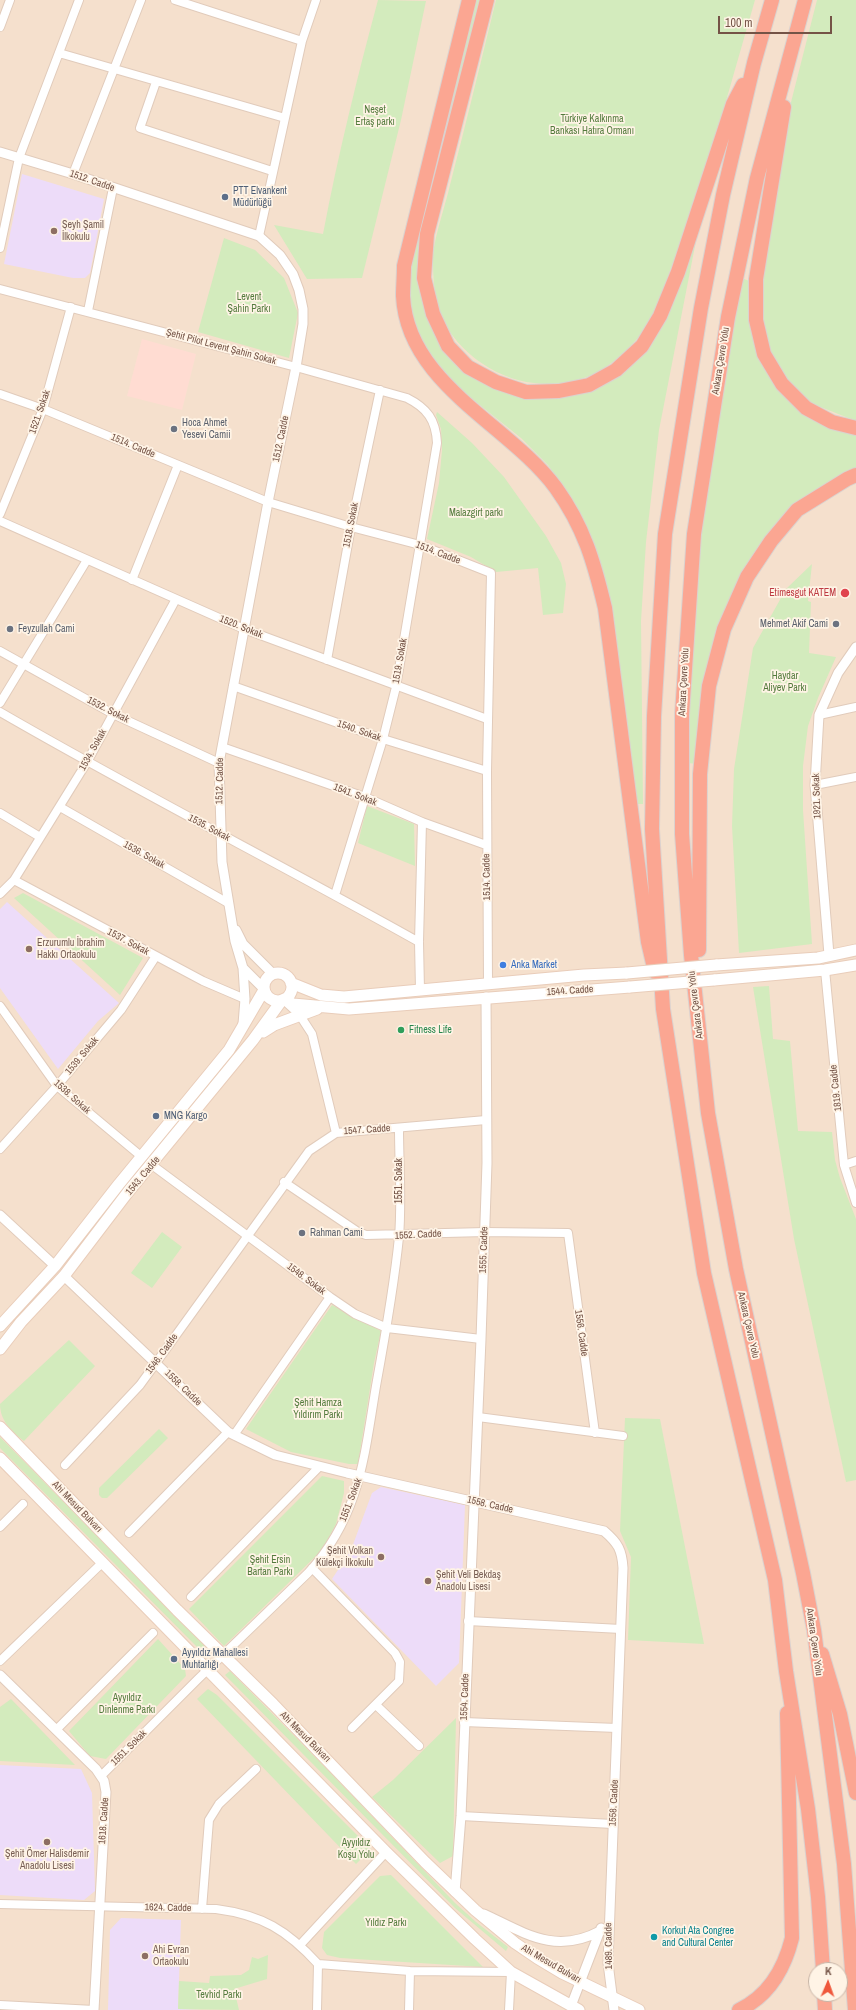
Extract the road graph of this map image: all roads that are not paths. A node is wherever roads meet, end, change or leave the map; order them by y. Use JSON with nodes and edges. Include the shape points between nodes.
{"nodes":[{"id":1,"x":10,"y":0,"type":"edge"},
{"id":2,"x":79,"y":0,"type":"edge"},
{"id":3,"x":141,"y":0,"type":"edge"},
{"id":4,"x":175,"y":0,"type":"edge"},
{"id":5,"x":316,"y":0,"type":"edge"},
{"id":6,"x":468,"y":0,"type":"edge"},
{"id":7,"x":487,"y":0,"type":"edge"},
{"id":8,"x":772,"y":0,"type":"edge"},
{"id":9,"x":805,"y":0,"type":"edge"},
{"id":10,"x":0,"y":27,"type":"edge"},
{"id":11,"x":302,"y":41,"type":"junction"},
{"id":12,"x":59,"y":53,"type":"junction"},
{"id":13,"x":754,"y":63,"type":"junction"},
{"id":14,"x":788,"y":63,"type":"junction"},
{"id":15,"x":115,"y":70,"type":"junction"},
{"id":16,"x":156,"y":82,"type":"junction"},
{"id":17,"x":284,"y":118,"type":"junction"},
{"id":18,"x":0,"y":152,"type":"edge"},
{"id":19,"x":19,"y":158,"type":"junction"},
{"id":20,"x":272,"y":171,"type":"junction"},
{"id":21,"x":73,"y":174,"type":"junction"},
{"id":22,"x":113,"y":188,"type":"junction"},
{"id":23,"x":259,"y":236,"type":"junction"},
{"id":24,"x":0,"y":245,"type":"edge"},
{"id":25,"x":0,"y":289,"type":"edge"},
{"id":26,"x":71,"y":307,"type":"junction"},
{"id":27,"x":88,"y":311,"type":"junction"},
{"id":28,"x":296,"y":367,"type":"junction"},
{"id":29,"x":380,"y":390,"type":"junction"},
{"id":30,"x":0,"y":394,"type":"edge"},
{"id":31,"x":43,"y":409,"type":"junction"},
{"id":32,"x":433,"y":421,"type":"joint"},
{"id":33,"x":856,"y":428,"type":"edge"},
{"id":34,"x":178,"y":465,"type":"junction"},
{"id":35,"x":856,"y":475,"type":"edge"},
{"id":36,"x":268,"y":502,"type":"junction"},
{"id":37,"x":0,"y":514,"type":"edge"},
{"id":38,"x":0,"y":521,"type":"edge"},
{"id":39,"x":351,"y":527,"type":"junction"},
{"id":40,"x":420,"y":545,"type":"junction"},
{"id":41,"x":87,"y":560,"type":"junction"},
{"id":42,"x":132,"y":580,"type":"junction"},
{"id":43,"x":176,"y":599,"type":"junction"},
{"id":44,"x":244,"y":629,"type":"junction"},
{"id":45,"x":856,"y":647,"type":"edge"},
{"id":46,"x":0,"y":651,"type":"edge"},
{"id":47,"x":326,"y":660,"type":"junction"},
{"id":48,"x":24,"y":664,"type":"junction"},
{"id":49,"x":233,"y":686,"type":"junction"},
{"id":50,"x":396,"y":687,"type":"junction"},
{"id":51,"x":0,"y":703,"type":"edge"},
{"id":52,"x":856,"y":707,"type":"edge"},
{"id":53,"x":0,"y":712,"type":"edge"},
{"id":54,"x":113,"y":714,"type":"junction"},
{"id":55,"x":819,"y":715,"type":"junction"},
{"id":56,"x":487,"y":720,"type":"junction"},
{"id":57,"x":383,"y":739,"type":"junction"},
{"id":58,"x":222,"y":747,"type":"junction"},
{"id":59,"x":87,"y":762,"type":"junction"},
{"id":60,"x":219,"y":764,"type":"junction"},
{"id":61,"x":487,"y":771,"type":"junction"},
{"id":62,"x":856,"y":777,"type":"edge"},
{"id":63,"x":815,"y":785,"type":"junction"},
{"id":64,"x":364,"y":798,"type":"junction"},
{"id":65,"x":60,"y":807,"type":"junction"},
{"id":66,"x":0,"y":813,"type":"edge"},
{"id":67,"x":422,"y":822,"type":"junction"},
{"id":68,"x":221,"y":834,"type":"junction"},
{"id":69,"x":40,"y":837,"type":"junction"},
{"id":70,"x":486,"y":845,"type":"junction"},
{"id":71,"x":14,"y":880,"type":"junction"},
{"id":72,"x":0,"y":894,"type":"edge"},
{"id":73,"x":335,"y":895,"type":"junction"},
{"id":74,"x":228,"y":903,"type":"junction"},
{"id":75,"x":233,"y":925,"type":"junction"},
{"id":76,"x":419,"y":942,"type":"junction"},
{"id":77,"x":856,"y":950,"type":"edge"},
{"id":78,"x":156,"y":956,"type":"junction"},
{"id":79,"x":829,"y":956,"type":"junction"},
{"id":80,"x":856,"y":965,"type":"edge"},
{"id":81,"x":243,"y":968,"type":"junction"},
{"id":82,"x":825,"y":970,"type":"junction"},
{"id":83,"x":273,"y":974,"type":"junction"},
{"id":84,"x":291,"y":983,"type":"junction"},
{"id":85,"x":488,"y":984,"type":"junction"},
{"id":86,"x":264,"y":989,"type":"junction"},
{"id":87,"x":420,"y":990,"type":"junction"},
{"id":88,"x":486,"y":997,"type":"junction"},
{"id":89,"x":245,"y":999,"type":"junction"},
{"id":90,"x":283,"y":1000,"type":"junction"},
{"id":91,"x":0,"y":1006,"type":"edge"},
{"id":92,"x":320,"y":1008,"type":"junction"},
{"id":93,"x":663,"y":1009,"type":"junction"},
{"id":94,"x":299,"y":1014,"type":"junction"},
{"id":95,"x":698,"y":1019,"type":"junction"},
{"id":96,"x":242,"y":1030,"type":"junction"},
{"id":97,"x":253,"y":1040,"type":"junction"},
{"id":98,"x":57,"y":1086,"type":"junction"},
{"id":99,"x":486,"y":1120,"type":"junction"},
{"id":100,"x":399,"y":1128,"type":"junction"},
{"id":101,"x":336,"y":1133,"type":"junction"},
{"id":102,"x":0,"y":1150,"type":"edge"},
{"id":103,"x":142,"y":1157,"type":"junction"},
{"id":104,"x":856,"y":1161,"type":"edge"},
{"id":105,"x":152,"y":1165,"type":"junction"},
{"id":106,"x":844,"y":1165,"type":"junction"},
{"id":107,"x":284,"y":1182,"type":"junction"},
{"id":108,"x":856,"y":1203,"type":"edge"},
{"id":109,"x":0,"y":1215,"type":"edge"},
{"id":110,"x":484,"y":1232,"type":"junction"},
{"id":111,"x":568,"y":1233,"type":"joint"},
{"id":112,"x":247,"y":1235,"type":"junction"},
{"id":113,"x":399,"y":1236,"type":"junction"},
{"id":114,"x":55,"y":1266,"type":"junction"},
{"id":115,"x":64,"y":1276,"type":"junction"},
{"id":116,"x":330,"y":1297,"type":"junction"},
{"id":117,"x":0,"y":1326,"type":"edge"},
{"id":118,"x":387,"y":1328,"type":"junction"},
{"id":119,"x":482,"y":1339,"type":"junction"},
{"id":120,"x":0,"y":1349,"type":"edge"},
{"id":121,"x":156,"y":1362,"type":"junction"},
{"id":122,"x":478,"y":1417,"type":"junction"},
{"id":123,"x":0,"y":1427,"type":"edge"},
{"id":124,"x":595,"y":1433,"type":"junction"},
{"id":125,"x":231,"y":1434,"type":"junction"},
{"id":126,"x":623,"y":1436,"type":"dead end"},
{"id":127,"x":0,"y":1458,"type":"edge"},
{"id":128,"x":65,"y":1465,"type":"dead end"},
{"id":129,"x":319,"y":1467,"type":"junction"},
{"id":130,"x":361,"y":1477,"type":"junction"},
{"id":131,"x":474,"y":1502,"type":"junction"},
{"id":132,"x":22,"y":1504,"type":"dead end"},
{"id":133,"x":0,"y":1527,"type":"edge"},
{"id":134,"x":129,"y":1533,"type":"dead end"},
{"id":135,"x":102,"y":1562,"type":"junction"},
{"id":136,"x":312,"y":1568,"type":"junction"},
{"id":137,"x":191,"y":1597,"type":"dead end"},
{"id":138,"x":468,"y":1621,"type":"junction"},
{"id":139,"x":621,"y":1629,"type":"junction"},
{"id":140,"x":814,"y":1630,"type":"junction"},
{"id":141,"x":153,"y":1633,"type":"dead end"},
{"id":142,"x":223,"y":1655,"type":"junction"},
{"id":143,"x":0,"y":1661,"type":"edge"},
{"id":144,"x":207,"y":1670,"type":"junction"},
{"id":145,"x":786,"y":1671,"type":"junction"},
{"id":146,"x":0,"y":1675,"type":"edge"},
{"id":147,"x":376,"y":1705,"type":"junction"},
{"id":148,"x":464,"y":1722,"type":"junction"},
{"id":149,"x":352,"y":1728,"type":"dead end"},
{"id":150,"x":617,"y":1728,"type":"junction"},
{"id":151,"x":56,"y":1730,"type":"junction"},
{"id":152,"x":419,"y":1746,"type":"dead end"},
{"id":153,"x":256,"y":1769,"type":"dead end"},
{"id":154,"x":101,"y":1776,"type":"junction"},
{"id":155,"x":856,"y":1794,"type":"edge"},
{"id":156,"x":461,"y":1816,"type":"junction"},
{"id":157,"x":613,"y":1824,"type":"junction"},
{"id":158,"x":386,"y":1852,"type":"junction"},
{"id":159,"x":456,"y":1892,"type":"junction"},
{"id":160,"x":0,"y":1904,"type":"edge"},
{"id":161,"x":609,"y":1906,"type":"junction"},
{"id":162,"x":99,"y":1908,"type":"junction"},
{"id":163,"x":202,"y":1909,"type":"junction"},
{"id":164,"x":475,"y":1910,"type":"junction"},
{"id":165,"x":600,"y":1931,"type":"junction"},
{"id":166,"x":300,"y":1945,"type":"junction"},
{"id":167,"x":822,"y":1962,"type":"edge"},
{"id":168,"x":318,"y":1964,"type":"junction"},
{"id":169,"x":410,"y":1970,"type":"junction"},
{"id":170,"x":511,"y":1972,"type":"junction"},
{"id":171,"x":581,"y":1982,"type":"junction"},
{"id":172,"x":612,"y":1997,"type":"junction"},
{"id":173,"x":0,"y":2005,"type":"edge"},
{"id":174,"x":575,"y":2008,"type":"edge"},
{"id":175,"x":94,"y":2010,"type":"edge"},
{"id":176,"x":317,"y":2010,"type":"edge"},
{"id":177,"x":409,"y":2010,"type":"edge"},
{"id":178,"x":509,"y":2010,"type":"edge"},
{"id":179,"x":614,"y":2010,"type":"edge"},
{"id":180,"x":639,"y":2010,"type":"edge"},
{"id":181,"x":739,"y":2010,"type":"edge"},
{"id":182,"x":855,"y":2010,"type":"edge"}],
"edges":[{"from":1,"to":10,"type":"street"},
{"from":2,"to":12,"type":"street"},
{"from":3,"to":15,"type":"street"},
{"from":4,"to":11,"type":"street"},
{"from":5,"to":11,"type":"street"},
{"from":6,"to":93,"type":"highway","via":[[404,266],[403,297],[409,327],[425,359],[446,385],[530,458],[556,488],[578,522],[594,563],[605,608],[648,942]]},
{"from":7,"to":13,"type":"highway","via":[[427,234],[424,278],[433,314],[448,346],[468,367],[496,382],[526,392],[559,391],[589,385],[616,370],[642,346],[660,316],[678,272],[733,104]]},
{"from":8,"to":13,"type":"highway"},
{"from":9,"to":14,"type":"highway","name":"Ankara Çevre Yolu"},
{"from":11,"to":17,"type":"street"},
{"from":12,"to":15,"type":"street"},
{"from":12,"to":19,"type":"street"},
{"from":13,"to":93,"type":"highway","via":[[723,195],[701,308],[665,534],[654,716],[652,830]]},
{"from":14,"to":33,"type":"highway","via":[[784,106],[756,279],[756,320],[764,354],[782,384],[806,408],[832,422]]},
{"from":14,"to":95,"type":"highway","name":"Ankara Çevre Yolu","via":[[757,178],[728,317],[694,534],[682,714],[682,834]]},
{"from":15,"to":16,"type":"street"},
{"from":15,"to":21,"type":"street"},
{"from":16,"to":17,"type":"street"},
{"from":16,"to":20,"type":"street","via":[[140,128]]},
{"from":17,"to":20,"type":"street"},
{"from":18,"to":19,"type":"street","name":"1512. Cadde"},
{"from":19,"to":21,"type":"street","name":"1512. Cadde"},
{"from":19,"to":24,"type":"street"},
{"from":20,"to":23,"type":"street"},
{"from":21,"to":22,"type":"street","name":"1512. Cadde"},
{"from":22,"to":23,"type":"street","name":"1512. Cadde"},
{"from":22,"to":27,"type":"street"},
{"from":23,"to":28,"type":"street","name":"1512. Cadde","via":[[280,255],[293,274],[299,290],[303,324]]},
{"from":25,"to":26,"type":"street","name":"Şehit Pilot Levent Şahin Sokak"},
{"from":26,"to":27,"type":"street","name":"Şehit Pilot Levent Şahin Sokak"},
{"from":26,"to":31,"type":"street","name":"1521. Sokak"},
{"from":27,"to":28,"type":"street","name":"Şehit Pilot Levent Şahin Sokak"},
{"from":28,"to":29,"type":"street","name":"Şehit Pilot Levent Şahin Sokak"},
{"from":28,"to":36,"type":"street","name":"1512. Cadde"},
{"from":29,"to":32,"type":"street","name":"Şehit Pilot Levent Şahin Sokak","via":[[420,404]]},
{"from":29,"to":39,"type":"street","name":"1518. Sokak"},
{"from":30,"to":31,"type":"street","name":"1514. Cadde"},
{"from":31,"to":34,"type":"street","name":"1514. Cadde"},
{"from":31,"to":37,"type":"street","name":"1521. Sokak"},
{"from":32,"to":40,"type":"street","name":"1519. Sokak","via":[[437,443]]},
{"from":34,"to":36,"type":"street","name":"1514. Cadde"},
{"from":34,"to":42,"type":"street"},
{"from":35,"to":95,"type":"highway","via":[[797,510],[771,541],[747,577],[724,629],[709,686],[700,774]]},
{"from":36,"to":39,"type":"street","name":"1514. Cadde"},
{"from":36,"to":44,"type":"street","name":"1512. Cadde"},
{"from":38,"to":41,"type":"street","name":"1520. Sokak"},
{"from":39,"to":40,"type":"street","name":"1514. Cadde"},
{"from":39,"to":47,"type":"street","name":"1518. Sokak"},
{"from":40,"to":50,"type":"street","name":"1519. Sokak"},
{"from":40,"to":56,"type":"street","name":"1514. Cadde","via":[[490,573]]},
{"from":41,"to":42,"type":"street","name":"1520. Sokak"},
{"from":41,"to":48,"type":"street"},
{"from":42,"to":43,"type":"street","name":"1520. Sokak"},
{"from":43,"to":44,"type":"street","name":"1520. Sokak"},
{"from":43,"to":54,"type":"street","name":"1534. Sokak"},
{"from":44,"to":47,"type":"street","name":"1520. Sokak"},
{"from":44,"to":49,"type":"street","name":"1512. Cadde"},
{"from":45,"to":55,"type":"street","name":"1921. Sokak","via":[[838,673]]},
{"from":46,"to":48,"type":"street","name":"1532. Sokak"},
{"from":47,"to":50,"type":"street","name":"1520. Sokak"},
{"from":48,"to":51,"type":"street"},
{"from":48,"to":54,"type":"street","name":"1532. Sokak"},
{"from":49,"to":57,"type":"street","name":"1540. Sokak"},
{"from":49,"to":58,"type":"street","name":"1512. Cadde"},
{"from":50,"to":56,"type":"street","name":"1520. Sokak"},
{"from":50,"to":57,"type":"street","name":"1519. Sokak"},
{"from":52,"to":55,"type":"street"},
{"from":53,"to":59,"type":"street","name":"1535. Sokak"},
{"from":54,"to":59,"type":"street","name":"1534. Sokak"},
{"from":54,"to":60,"type":"street","name":"1532. Sokak"},
{"from":55,"to":63,"type":"street","name":"1921. Sokak"},
{"from":56,"to":61,"type":"street","name":"1514. Cadde"},
{"from":57,"to":61,"type":"street","name":"1540. Sokak"},
{"from":57,"to":64,"type":"street","name":"1519. Sokak"},
{"from":58,"to":60,"type":"street","name":"1512. Cadde"},
{"from":58,"to":64,"type":"street","name":"1541. Sokak"},
{"from":59,"to":65,"type":"street","name":"1534. Sokak"},
{"from":59,"to":68,"type":"street","name":"1535. Sokak"},
{"from":60,"to":68,"type":"street","name":"1512. Cadde"},
{"from":61,"to":70,"type":"street","name":"1514. Cadde"},
{"from":62,"to":63,"type":"street"},
{"from":63,"to":79,"type":"street","name":"1921. Sokak"},
{"from":64,"to":67,"type":"street","name":"1541. Sokak"},
{"from":64,"to":73,"type":"street","name":"1519. Sokak"},
{"from":65,"to":69,"type":"street","name":"1534. Sokak"},
{"from":65,"to":74,"type":"street","name":"1536. Sokak"},
{"from":66,"to":69,"type":"street"},
{"from":67,"to":70,"type":"street","name":"1541. Sokak"},
{"from":67,"to":76,"type":"street"},
{"from":68,"to":73,"type":"street","name":"1535. Sokak"},
{"from":68,"to":74,"type":"street","name":"1512. Cadde"},
{"from":69,"to":71,"type":"street","name":"1534. Sokak"},
{"from":70,"to":85,"type":"street","name":"1514. Cadde"},
{"from":71,"to":72,"type":"street","name":"1534. Sokak"},
{"from":71,"to":78,"type":"street","name":"1537. Sokak"},
{"from":73,"to":76,"type":"street","name":"1535. Sokak"},
{"from":74,"to":75,"type":"street","name":"1512. Cadde"},
{"from":75,"to":81,"type":"street","name":"1512. Cadde","via":[[238,957]]},
{"from":75,"to":83,"type":"street","name":"1512. Cadde","via":[[243,944]]},
{"from":76,"to":87,"type":"street"},
{"from":77,"to":79,"type":"main road","name":"1544. Cadde"},
{"from":78,"to":89,"type":"street","name":"1537. Sokak","via":[[203,981]]},
{"from":78,"to":98,"type":"street","name":"1539. Sokak","via":[[121,1010]]},
{"from":79,"to":85,"type":"main road","name":"1544. Cadde","bridge":true},
{"from":80,"to":82,"type":"main road","name":"1544. Cadde"},
{"from":81,"to":86,"type":"street","name":"1512. Cadde"},
{"from":81,"to":89,"type":"street"},
{"from":82,"to":88,"type":"main road","name":"1544. Cadde","bridge":true},
{"from":82,"to":106,"type":"street","name":"1819. Cadde"},
{"from":83,"to":84,"type":"main road","via":[[286,976]]},
{"from":83,"to":86,"type":"main road","via":[[267,978]]},
{"from":84,"to":87,"type":"main road","name":"1544. Cadde","via":[[332,997]]},
{"from":84,"to":90,"type":"main road","via":[[292,991]]},
{"from":85,"to":87,"type":"main road","name":"1544. Cadde"},
{"from":86,"to":90,"type":"main road","via":[[273,1000]]},
{"from":86,"to":96,"type":"main road","name":"1543. Cadde"},
{"from":88,"to":92,"type":"main road","name":"1544. Cadde","via":[[349,1009]]},
{"from":88,"to":99,"type":"street","name":"1555. Cadde"},
{"from":89,"to":96,"type":"street"},
{"from":90,"to":92,"type":"main road","name":"1544. Cadde"},
{"from":90,"to":94,"type":"street"},
{"from":90,"to":97,"type":"main road","name":"1543. Cadde"},
{"from":91,"to":98,"type":"street","name":"1538. Sokak"},
{"from":92,"to":94,"type":"main road"},
{"from":93,"to":145,"type":"highway","via":[[704,1273],[775,1580]]},
{"from":94,"to":97,"type":"main road","via":[[274,1024]]},
{"from":94,"to":101,"type":"street","via":[[312,1034]]},
{"from":95,"to":140,"type":"highway","name":"Ankara Çevre Yolu","via":[[708,1113],[736,1269]]},
{"from":96,"to":103,"type":"main road","name":"1543. Cadde"},
{"from":97,"to":105,"type":"main road","name":"1543. Cadde"},
{"from":98,"to":102,"type":"street","name":"1539. Sokak"},
{"from":98,"to":103,"type":"street","name":"1538. Sokak"},
{"from":99,"to":100,"type":"street","name":"1547. Cadde"},
{"from":99,"to":110,"type":"street","name":"1555. Cadde"},
{"from":100,"to":101,"type":"street","name":"1547. Cadde"},
{"from":100,"to":113,"type":"street","name":"1551. Sokak"},
{"from":101,"to":107,"type":"street","name":"1547. Cadde","via":[[309,1151]]},
{"from":103,"to":114,"type":"main road","name":"1543. Cadde"},
{"from":104,"to":106,"type":"street"},
{"from":105,"to":112,"type":"street","name":"1548. Sokak"},
{"from":105,"to":115,"type":"main road","name":"1543. Cadde","via":[[128,1192]]},
{"from":106,"to":108,"type":"street","name":"1819. Cadde"},
{"from":107,"to":112,"type":"street","name":"1547. Cadde"},
{"from":107,"to":113,"type":"street","name":"1552. Cadde","via":[[358,1232],[371,1236]]},
{"from":109,"to":114,"type":"street"},
{"from":110,"to":111,"type":"street","name":"1552. Cadde"},
{"from":110,"to":113,"type":"street","name":"1552. Cadde"},
{"from":110,"to":119,"type":"street","name":"1555. Cadde"},
{"from":111,"to":124,"type":"street","name":"1556. Cadde"},
{"from":112,"to":116,"type":"street","name":"1548. Sokak"},
{"from":112,"to":121,"type":"street","name":"1546. Cadde"},
{"from":113,"to":118,"type":"street","name":"1551. Sokak"},
{"from":114,"to":117,"type":"main road","name":"1543. Cadde"},
{"from":115,"to":120,"type":"main road","name":"1543. Cadde","via":[[21,1322]]},
{"from":115,"to":121,"type":"street","name":"1558. Cadde"},
{"from":116,"to":118,"type":"street","name":"1548. Sokak","via":[[355,1314]]},
{"from":116,"to":125,"type":"street"},
{"from":118,"to":119,"type":"street","name":"1548. Sokak"},
{"from":118,"to":130,"type":"street","name":"1551. Sokak"},
{"from":119,"to":122,"type":"street","name":"1555. Cadde"},
{"from":121,"to":125,"type":"street","name":"1558. Cadde"},
{"from":121,"to":128,"type":"street","name":"1546. Cadde","via":[[140,1385]]},
{"from":122,"to":124,"type":"street"},
{"from":122,"to":131,"type":"street","name":"1555. Cadde"},
{"from":123,"to":142,"type":"main road","name":"Ahi Mesud Bulvarı"},
{"from":124,"to":126,"type":"street"},
{"from":125,"to":129,"type":"street","name":"1558. Cadde","via":[[275,1455]]},
{"from":125,"to":134,"type":"street"},
{"from":127,"to":135,"type":"main road","name":"Ahi Mesud Bulvarı"},
{"from":129,"to":130,"type":"street","name":"1558. Cadde"},
{"from":129,"to":137,"type":"street"},
{"from":130,"to":131,"type":"street","name":"1558. Cadde"},
{"from":130,"to":136,"type":"street","name":"1551. Sokak","via":[[336,1537],[324,1556]]},
{"from":131,"to":138,"type":"street","name":"1554. Cadde"},
{"from":131,"to":139,"type":"street","name":"1558. Cadde","via":[[604,1531],[616,1541],[622,1555]]},
{"from":132,"to":133,"type":"street"},
{"from":135,"to":143,"type":"street"},
{"from":135,"to":144,"type":"main road","name":"Ahi Mesud Bulvarı"},
{"from":136,"to":142,"type":"street","name":"1551. Sokak"},
{"from":136,"to":147,"type":"street","via":[[395,1653],[400,1662],[399,1682]]},
{"from":138,"to":139,"type":"street"},
{"from":138,"to":148,"type":"street","name":"1554. Cadde"},
{"from":139,"to":150,"type":"street","name":"1558. Cadde"},
{"from":140,"to":155,"type":"highway","via":[[832,1683]]},
{"from":140,"to":182,"type":"highway","name":"Ankara Çevre Yolu","via":[[844,1864]]},
{"from":141,"to":151,"type":"street"},
{"from":142,"to":144,"type":"street","name":"1551. Sokak"},
{"from":142,"to":159,"type":"main road","name":"Ahi Mesud Bulvarı"},
{"from":144,"to":154,"type":"street","name":"1551. Sokak"},
{"from":144,"to":158,"type":"main road","name":"Ahi Mesud Bulvarı"},
{"from":145,"to":167,"type":"highway","via":[[808,1809],[818,1897]]},
{"from":145,"to":181,"type":"highway","via":[[792,1938],[785,1963],[773,1983],[762,1996]]},
{"from":146,"to":151,"type":"street"},
{"from":147,"to":149,"type":"street"},
{"from":147,"to":152,"type":"street"},
{"from":148,"to":150,"type":"street"},
{"from":148,"to":156,"type":"street","name":"1554. Cadde"},
{"from":150,"to":157,"type":"street","name":"1558. Cadde"},
{"from":151,"to":154,"type":"street"},
{"from":153,"to":163,"type":"street","via":[[219,1804],[209,1820]]},
{"from":154,"to":162,"type":"street","name":"1618. Cadde","via":[[106,1792]]},
{"from":156,"to":157,"type":"street"},
{"from":156,"to":159,"type":"street","name":"1554. Cadde"},
{"from":157,"to":161,"type":"street","name":"1558. Cadde"},
{"from":158,"to":166,"type":"street"},
{"from":158,"to":170,"type":"main road","name":"Ahi Mesud Bulvarı"},
{"from":159,"to":164,"type":"main road","name":"Ahi Mesud Bulvarı"},
{"from":160,"to":162,"type":"street","name":"1624. Cadde"},
{"from":161,"to":165,"type":"street"},
{"from":161,"to":172,"type":"street","name":"1489. Cadde","via":[[608,1963]]},
{"from":162,"to":163,"type":"street","name":"1624. Cadde"},
{"from":162,"to":175,"type":"street","name":"1618. Cadde"},
{"from":163,"to":166,"type":"street","name":"1624. Cadde","via":[[227,1910],[252,1916]]},
{"from":164,"to":165,"type":"street","via":[[544,1941],[569,1942]]},
{"from":164,"to":171,"type":"main road","name":"Ahi Mesud Bulvarı","via":[[525,1950]]},
{"from":165,"to":171,"type":"street"},
{"from":166,"to":168,"type":"street","name":"1624. Cadde"},
{"from":168,"to":169,"type":"street"},
{"from":168,"to":176,"type":"street"},
{"from":169,"to":170,"type":"street"},
{"from":169,"to":177,"type":"street"},
{"from":170,"to":174,"type":"main road","name":"Ahi Mesud Bulvarı"},
{"from":170,"to":178,"type":"street"},
{"from":171,"to":172,"type":"main road","name":"Ahi Mesud Bulvarı"},
{"from":171,"to":174,"type":"street"},
{"from":172,"to":179,"type":"street","name":"1489. Cadde"},
{"from":172,"to":180,"type":"main road","name":"Ahi Mesud Bulvarı"},
{"from":173,"to":175,"type":"street"}]}
